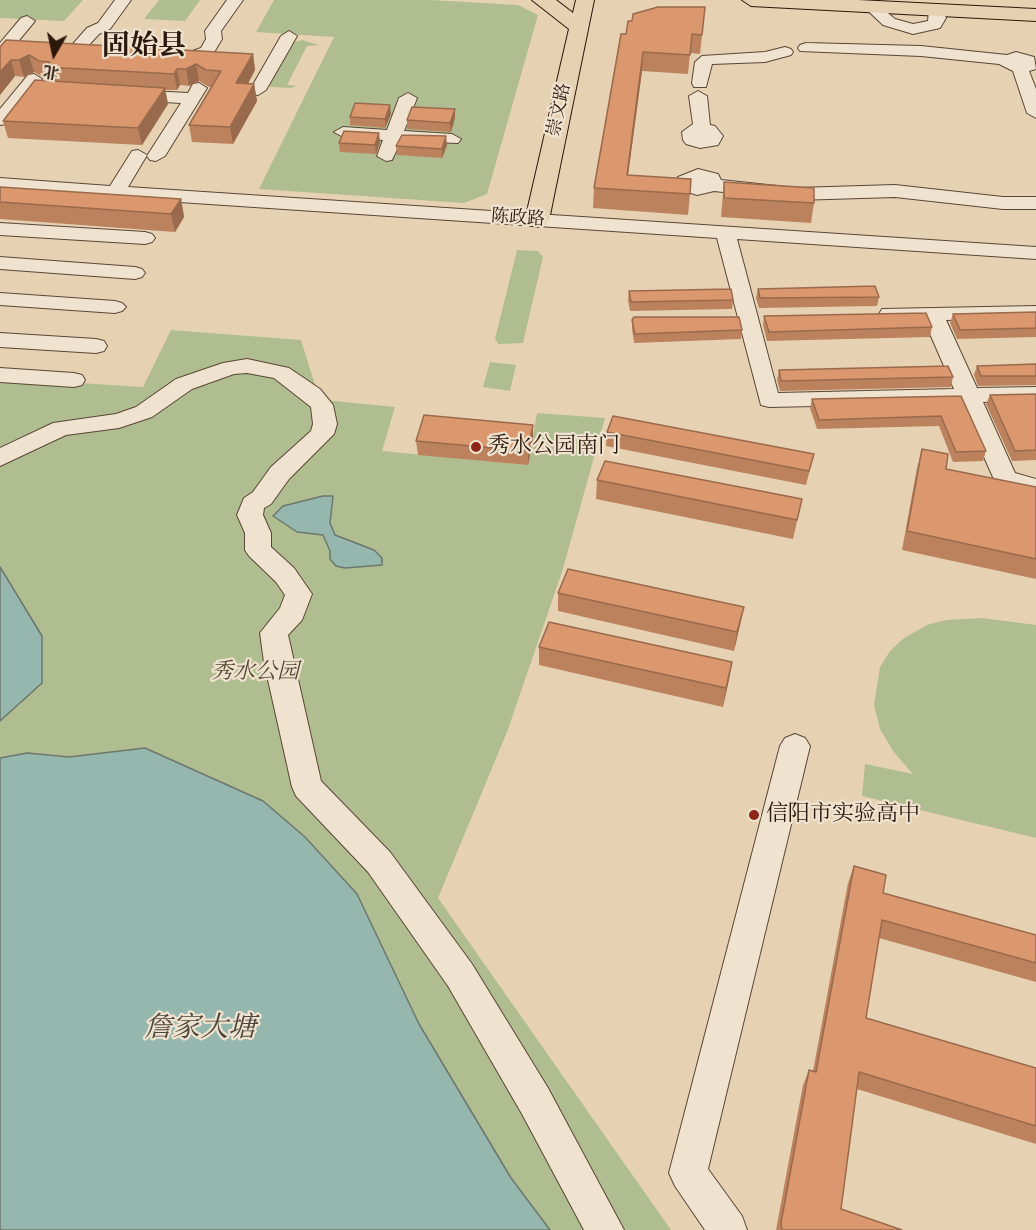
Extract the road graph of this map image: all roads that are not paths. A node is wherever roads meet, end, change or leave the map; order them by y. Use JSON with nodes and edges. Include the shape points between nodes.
{"nodes":[{"id":1,"x":123,"y":0,"type":"edge"},
{"id":2,"x":235,"y":0,"type":"edge"},
{"id":3,"x":541,"y":0,"type":"edge"},
{"id":4,"x":585,"y":0,"type":"edge"},
{"id":5,"x":751,"y":0,"type":"edge"},
{"id":6,"x":871,"y":6,"type":"junction"},
{"id":7,"x":937,"y":10,"type":"junction"},
{"id":8,"x":1036,"y":15,"type":"edge"},
{"id":9,"x":27,"y":21,"type":"dead end"},
{"id":10,"x":578,"y":27,"type":"junction"},
{"id":11,"x":913,"y":29,"type":"junction"},
{"id":12,"x":289,"y":36,"type":"dead end"},
{"id":13,"x":921,"y":51,"type":"junction"},
{"id":14,"x":0,"y":53,"type":"edge"},
{"id":15,"x":125,"y":56,"type":"edge"},
{"id":16,"x":148,"y":57,"type":"edge"},
{"id":17,"x":50,"y":90,"type":"edge"},
{"id":18,"x":258,"y":90,"type":"dead end"},
{"id":19,"x":109,"y":93,"type":"edge"},
{"id":20,"x":408,"y":98,"type":"dead end"},
{"id":21,"x":1036,"y":113,"type":"edge"},
{"id":22,"x":0,"y":120,"type":"edge"},
{"id":23,"x":343,"y":132,"type":"edge"},
{"id":24,"x":394,"y":135,"type":"junction"},
{"id":25,"x":452,"y":138,"type":"dead end"},
{"id":26,"x":386,"y":156,"type":"dead end"},
{"id":27,"x":0,"y":184,"type":"edge"},
{"id":28,"x":115,"y":192,"type":"junction"},
{"id":29,"x":1036,"y":203,"type":"edge"},
{"id":30,"x":537,"y":220,"type":"junction"},
{"id":31,"x":8,"y":229,"type":"edge"},
{"id":32,"x":726,"y":233,"type":"junction"},
{"id":33,"x":145,"y":238,"type":"dead end"},
{"id":34,"x":0,"y":252,"type":"edge"},
{"id":35,"x":1036,"y":253,"type":"edge"},
{"id":36,"x":0,"y":263,"type":"edge"},
{"id":37,"x":135,"y":273,"type":"dead end"},
{"id":38,"x":0,"y":299,"type":"edge"},
{"id":39,"x":115,"y":308,"type":"dead end"},
{"id":40,"x":1036,"y":312,"type":"edge"},
{"id":41,"x":932,"y":314,"type":"junction"},
{"id":42,"x":874,"y":315,"type":"edge"},
{"id":43,"x":748,"y":317,"type":"junction"},
{"id":44,"x":771,"y":317,"type":"edge"},
{"id":45,"x":724,"y":318,"type":"edge"},
{"id":46,"x":0,"y":340,"type":"edge"},
{"id":47,"x":96,"y":346,"type":"dead end"},
{"id":48,"x":0,"y":375,"type":"edge"},
{"id":49,"x":74,"y":380,"type":"dead end"},
{"id":50,"x":1036,"y":394,"type":"edge"},
{"id":51,"x":967,"y":395,"type":"junction"},
{"id":52,"x":0,"y":458,"type":"edge"},
{"id":53,"x":1036,"y":487,"type":"edge"},
{"id":54,"x":795,"y":746,"type":"dead end"},
{"id":55,"x":605,"y":1230,"type":"edge"},
{"id":56,"x":728,"y":1230,"type":"edge"}],
"edges":[{"from":1,"to":15,"type":"street","via":[[104,26],[80,45],[94,54]]},
{"from":2,"to":16,"type":"street","via":[[202,54],[185,58]]},
{"from":3,"to":10,"type":"main road"},
{"from":4,"to":10,"type":"main road","name":"崇文路"},
{"from":5,"to":6,"type":"main road"},
{"from":6,"to":7,"type":"main road"},
{"from":6,"to":11,"type":"street","via":[[889,22]]},
{"from":7,"to":8,"type":"main road"},
{"from":7,"to":11,"type":"street","via":[[934,25]]},
{"from":9,"to":14,"type":"street"},
{"from":10,"to":30,"type":"main road","name":"崇文路"},
{"from":11,"to":13,"type":"street"},
{"from":12,"to":18,"type":"street"},
{"from":13,"to":21,"type":"street","via":[[1013,64]]},
{"from":13,"to":29,"type":"street","via":[[806,48],[800,55],[785,52],[765,57],[708,59],[703,62],[699,90],[706,180],[796,194],[916,191],[1003,203]]},
{"from":17,"to":22,"type":"street","via":[[30,84]]},
{"from":19,"to":28,"type":"street","via":[[196,93]]},
{"from":20,"to":24,"type":"street"},
{"from":23,"to":24,"type":"street"},
{"from":24,"to":25,"type":"street"},
{"from":24,"to":26,"type":"street"},
{"from":27,"to":28,"type":"street","name":"陈政路"},
{"from":28,"to":30,"type":"street","name":"陈政路"},
{"from":30,"to":32,"type":"street","name":"陈政路"},
{"from":31,"to":33,"type":"street"},
{"from":31,"to":34,"type":"street"},
{"from":32,"to":35,"type":"street","name":"陈政路"},
{"from":32,"to":43,"type":"street"},
{"from":36,"to":37,"type":"street"},
{"from":38,"to":39,"type":"street"},
{"from":40,"to":41,"type":"street"},
{"from":41,"to":42,"type":"street"},
{"from":41,"to":51,"type":"street"},
{"from":43,"to":44,"type":"street"},
{"from":43,"to":45,"type":"street"},
{"from":43,"to":51,"type":"street","via":[[769,400]]},
{"from":46,"to":47,"type":"street"},
{"from":48,"to":49,"type":"street"},
{"from":50,"to":51,"type":"street"},
{"from":51,"to":53,"type":"street","via":[[1005,478]]},
{"from":52,"to":55,"type":"street","via":[[61,428],[119,421],[144,412],[184,384],[231,368],[247,366],[281,373],[322,405],[322,434],[280,473],[253,504],[250,514],[258,533],[258,550],[299,594],[292,614],[274,633],[307,787],[379,862],[460,975]]},
{"from":54,"to":56,"type":"street","via":[[688,1173]]}]}
